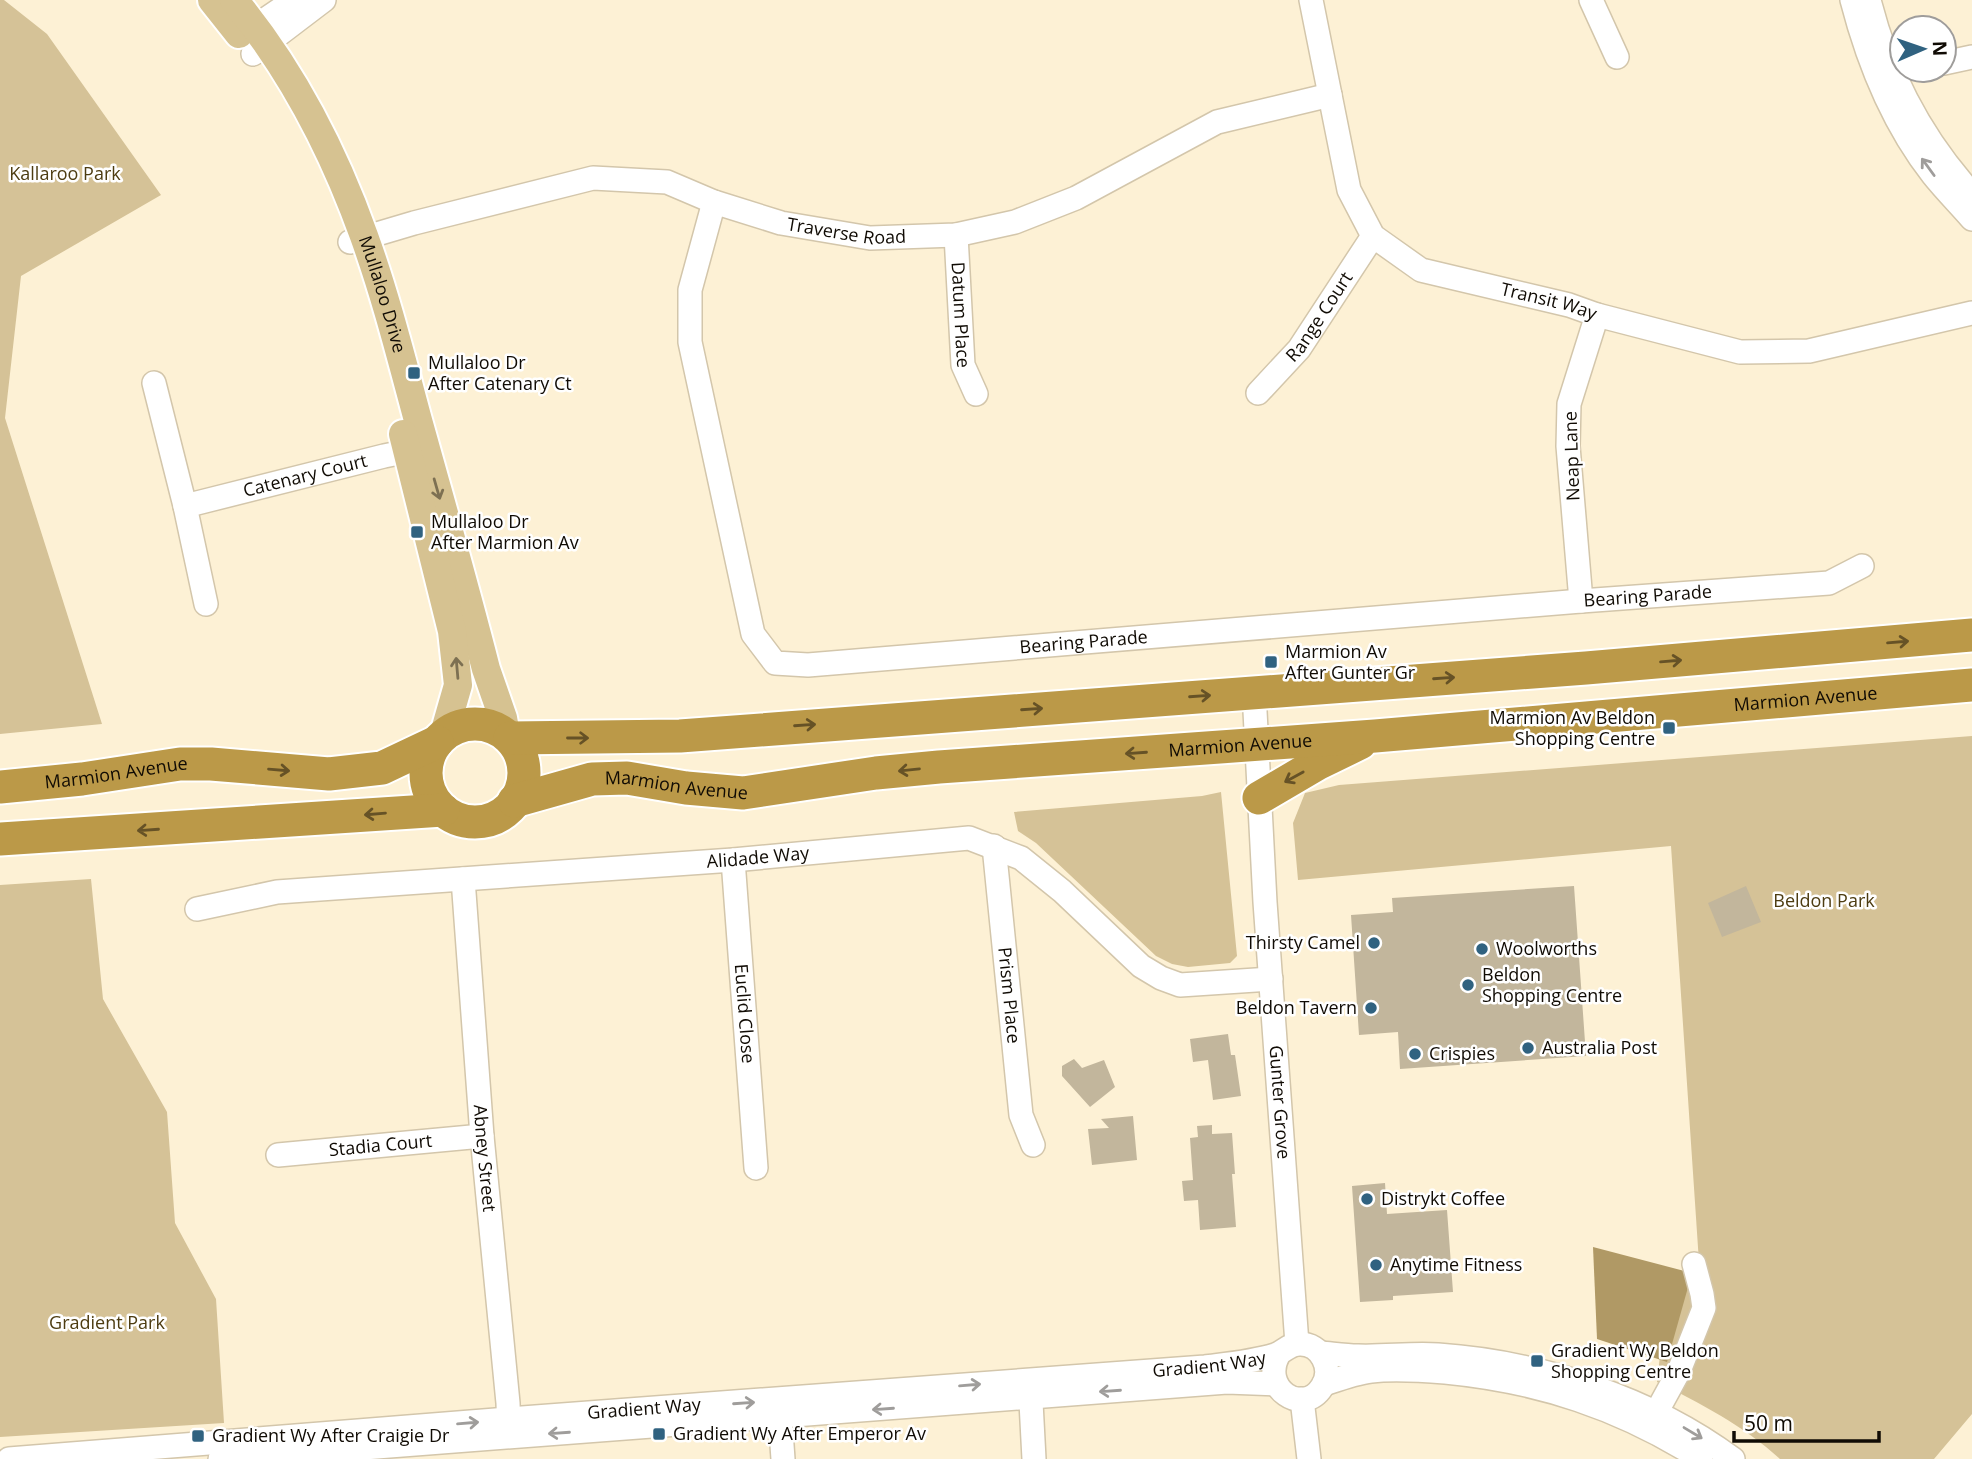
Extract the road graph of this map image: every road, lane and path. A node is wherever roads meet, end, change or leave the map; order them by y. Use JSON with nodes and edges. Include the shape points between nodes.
{"nodes":[{"id":1,"x":212,"y":0,"type":"edge"},
{"id":2,"x":234,"y":0,"type":"edge"},
{"id":3,"x":294,"y":0,"type":"edge"},
{"id":4,"x":324,"y":0,"type":"edge"},
{"id":5,"x":1311,"y":0,"type":"edge"},
{"id":6,"x":1591,"y":0,"type":"edge"},
{"id":7,"x":1852,"y":0,"type":"edge"},
{"id":8,"x":1870,"y":0,"type":"edge"},
{"id":9,"x":254,"y":40,"type":"junction"},
{"id":10,"x":1618,"y":57,"type":"dead end"},
{"id":11,"x":1888,"y":60,"type":"edge"},
{"id":12,"x":1888,"y":67,"type":"edge"},
{"id":13,"x":1893,"y":84,"type":"edge"},
{"id":14,"x":1898,"y":84,"type":"edge"},
{"id":15,"x":1330,"y":95,"type":"junction"},
{"id":16,"x":1972,"y":194,"type":"edge"},
{"id":17,"x":714,"y":202,"type":"junction"},
{"id":18,"x":1972,"y":219,"type":"edge"},
{"id":19,"x":956,"y":235,"type":"junction"},
{"id":20,"x":1373,"y":236,"type":"junction"},
{"id":21,"x":357,"y":240,"type":"junction"},
{"id":22,"x":1972,"y":313,"type":"edge"},
{"id":23,"x":1597,"y":315,"type":"junction"},
{"id":24,"x":154,"y":383,"type":"dead end"},
{"id":25,"x":1258,"y":393,"type":"dead end"},
{"id":26,"x":976,"y":394,"type":"dead end"},
{"id":27,"x":416,"y":449,"type":"junction"},
{"id":28,"x":185,"y":506,"type":"junction"},
{"id":29,"x":1862,"y":566,"type":"dead end"},
{"id":30,"x":1581,"y":601,"type":"junction"},
{"id":31,"x":206,"y":604,"type":"dead end"},
{"id":32,"x":1972,"y":624,"type":"edge"},
{"id":33,"x":1972,"y":635,"type":"edge"},
{"id":34,"x":1938,"y":639,"type":"junction"},
{"id":35,"x":1972,"y":685,"type":"edge"},
{"id":36,"x":1254,"y":692,"type":"junction"},
{"id":37,"x":1375,"y":736,"type":"junction"},
{"id":38,"x":508,"y":737,"type":"junction"},
{"id":39,"x":440,"y":738,"type":"junction"},
{"id":40,"x":1256,"y":744,"type":"junction"},
{"id":41,"x":0,"y":786,"type":"edge"},
{"id":42,"x":1259,"y":798,"type":"junction"},
{"id":43,"x":514,"y":802,"type":"junction"},
{"id":44,"x":443,"y":810,"type":"junction"},
{"id":45,"x":0,"y":839,"type":"edge"},
{"id":46,"x":994,"y":846,"type":"junction"},
{"id":47,"x":733,"y":860,"type":"junction"},
{"id":48,"x":463,"y":879,"type":"junction"},
{"id":49,"x":197,"y":909,"type":"dead end"},
{"id":50,"x":1271,"y":979,"type":"junction"},
{"id":51,"x":482,"y":1136,"type":"junction"},
{"id":52,"x":1033,"y":1145,"type":"dead end"},
{"id":53,"x":278,"y":1155,"type":"dead end"},
{"id":54,"x":756,"y":1168,"type":"dead end"},
{"id":55,"x":1694,"y":1265,"type":"dead end"},
{"id":56,"x":1288,"y":1349,"type":"junction"},
{"id":57,"x":1321,"y":1353,"type":"junction"},
{"id":58,"x":1276,"y":1384,"type":"junction"},
{"id":59,"x":1324,"y":1384,"type":"junction"},
{"id":60,"x":1030,"y":1389,"type":"junction"},
{"id":61,"x":1302,"y":1399,"type":"junction"},
{"id":62,"x":780,"y":1408,"type":"junction"},
{"id":63,"x":1656,"y":1413,"type":"junction"},
{"id":64,"x":509,"y":1428,"type":"junction"},
{"id":65,"x":9,"y":1459,"type":"edge"},
{"id":66,"x":220,"y":1459,"type":"edge"},
{"id":67,"x":783,"y":1459,"type":"edge"},
{"id":68,"x":1034,"y":1459,"type":"edge"},
{"id":69,"x":1309,"y":1459,"type":"edge"},
{"id":70,"x":1701,"y":1459,"type":"edge"},
{"id":71,"x":1733,"y":1459,"type":"edge"}],
"edges":[{"from":1,"to":9,"type":"main road","name":"Mullaloo Drive"},
{"from":2,"to":9,"type":"main road","name":"Mullaloo Drive"},
{"from":3,"to":9,"type":"street"},
{"from":4,"to":9,"type":"street"},
{"from":5,"to":15,"type":"street","name":"Transit Way"},
{"from":6,"to":10,"type":"street"},
{"from":7,"to":12,"type":"street","via":[[1860,32]]},
{"from":8,"to":11,"type":"street"},
{"from":9,"to":21,"type":"main road","name":"Mullaloo Drive"},
{"from":18,"to":13,"type":"street","one_way":true,"via":[[1933,174],[1897,120]]},
{"from":14,"to":16,"type":"street","via":[[1937,150]]},
{"from":15,"to":19,"type":"street","name":"Traverse Road","via":[[1217,122],[1076,198],[1015,222]]},
{"from":15,"to":20,"type":"street","name":"Transit Way","via":[[1349,190]]},
{"from":17,"to":19,"type":"street","name":"Traverse Road","via":[[781,223],[870,238]]},
{"from":17,"to":21,"type":"street","name":"Traverse Road","via":[[667,182],[593,178]]},
{"from":17,"to":30,"type":"street","name":"Bearing Parade","via":[[690,290],[690,342],[753,634],[775,663],[807,665]]},
{"from":19,"to":26,"type":"street","name":"Datum Place","via":[[962,365]]},
{"from":20,"to":23,"type":"street","name":"Transit Way","via":[[1421,270]]},
{"from":20,"to":25,"type":"street","name":"Range Court","via":[[1299,349]]},
{"from":21,"to":27,"type":"main road","name":"Mullaloo Drive","via":[[371,307]]},
{"from":22,"to":23,"type":"street","name":"Transit Way","via":[[1809,351],[1740,352]]},
{"from":23,"to":30,"type":"street","name":"Neap Lane","via":[[1569,404],[1568,446]]},
{"from":24,"to":28,"type":"street"},
{"from":27,"to":28,"type":"street","name":"Catenary Court"},
{"from":27,"to":38,"type":"main road","name":"Mullaloo Drive","one_way":true},
{"from":39,"to":27,"type":"main road","name":"Mullaloo Drive","one_way":true,"via":[[458,685],[456,656]]},
{"from":28,"to":31,"type":"street"},
{"from":29,"to":30,"type":"street","name":"Bearing Parade","via":[[1829,583]]},
{"from":32,"to":34,"type":"highway","via":[[1951,627]]},
{"from":33,"to":34,"type":"highway"},
{"from":36,"to":34,"type":"highway","one_way":true},
{"from":35,"to":37,"type":"highway","name":"Marmion Avenue"},
{"from":38,"to":36,"type":"highway","one_way":true,"via":[[680,736]]},
{"from":36,"to":40,"type":"street","name":"Gunter Grove"},
{"from":37,"to":40,"type":"highway","name":"Marmion Avenue"},
{"from":37,"to":42,"type":"highway","one_way":true},
{"from":38,"to":39,"type":"highway","via":[[495,728],[468,724]]},
{"from":38,"to":43,"type":"highway","via":[[524,769]]},
{"from":41,"to":39,"type":"highway","name":"Marmion Avenue","one_way":true,"via":[[180,764],[342,774],[382,768]]},
{"from":39,"to":44,"type":"highway","via":[[430,753],[426,777]]},
{"from":40,"to":42,"type":"street","name":"Gunter Grove"},
{"from":40,"to":43,"type":"highway","name":"Marmion Avenue","one_way":true,"via":[[876,773],[743,793],[627,778],[592,779]]},
{"from":42,"to":50,"type":"street","name":"Gunter Grove"},
{"from":43,"to":44,"type":"highway","via":[[499,815],[480,822],[460,820]]},
{"from":44,"to":45,"type":"highway","one_way":true},
{"from":46,"to":47,"type":"street","name":"Alidade Way","via":[[969,838]]},
{"from":46,"to":50,"type":"street","name":"Alidade Way","via":[[1021,858],[1141,966],[1161,978],[1181,985]]},
{"from":46,"to":52,"type":"street","name":"Prism Place","via":[[1021,1115]]},
{"from":47,"to":48,"type":"street","name":"Alidade Way"},
{"from":47,"to":54,"type":"street","name":"Euclid Close"},
{"from":48,"to":49,"type":"street","name":"Alidade Way","via":[[277,892]]},
{"from":48,"to":51,"type":"street","name":"Abney Street"},
{"from":50,"to":56,"type":"street","name":"Gunter Grove"},
{"from":51,"to":53,"type":"street","name":"Stadia Court"},
{"from":51,"to":64,"type":"street","name":"Abney Street"},
{"from":55,"to":63,"type":"street","via":[[1704,1308]]},
{"from":56,"to":57,"type":"street","via":[[1310,1346]]},
{"from":56,"to":58,"type":"street","via":[[1273,1366]]},
{"from":56,"to":60,"type":"street","name":"Gradient Way","via":[[1251,1362]]},
{"from":57,"to":59,"type":"street","via":[[1327,1367]]},
{"from":57,"to":63,"type":"street","via":[[1438,1355],[1483,1361],[1568,1379]]},
{"from":58,"to":60,"type":"street","name":"Gradient Way","one_way":true},
{"from":58,"to":61,"type":"street","via":[[1287,1396]]},
{"from":59,"to":61,"type":"street"},
{"from":59,"to":70,"type":"street","via":[[1374,1370],[1471,1375],[1531,1385],[1612,1412]]},
{"from":60,"to":62,"type":"street","name":"Gradient Way"},
{"from":60,"to":68,"type":"street"},
{"from":61,"to":69,"type":"street"},
{"from":62,"to":64,"type":"street","name":"Gradient Way"},
{"from":62,"to":67,"type":"street"},
{"from":63,"to":71,"type":"street","one_way":true},
{"from":65,"to":64,"type":"street","name":"Gradient Way","one_way":true},
{"from":64,"to":66,"type":"street","name":"Gradient Way"}]}
